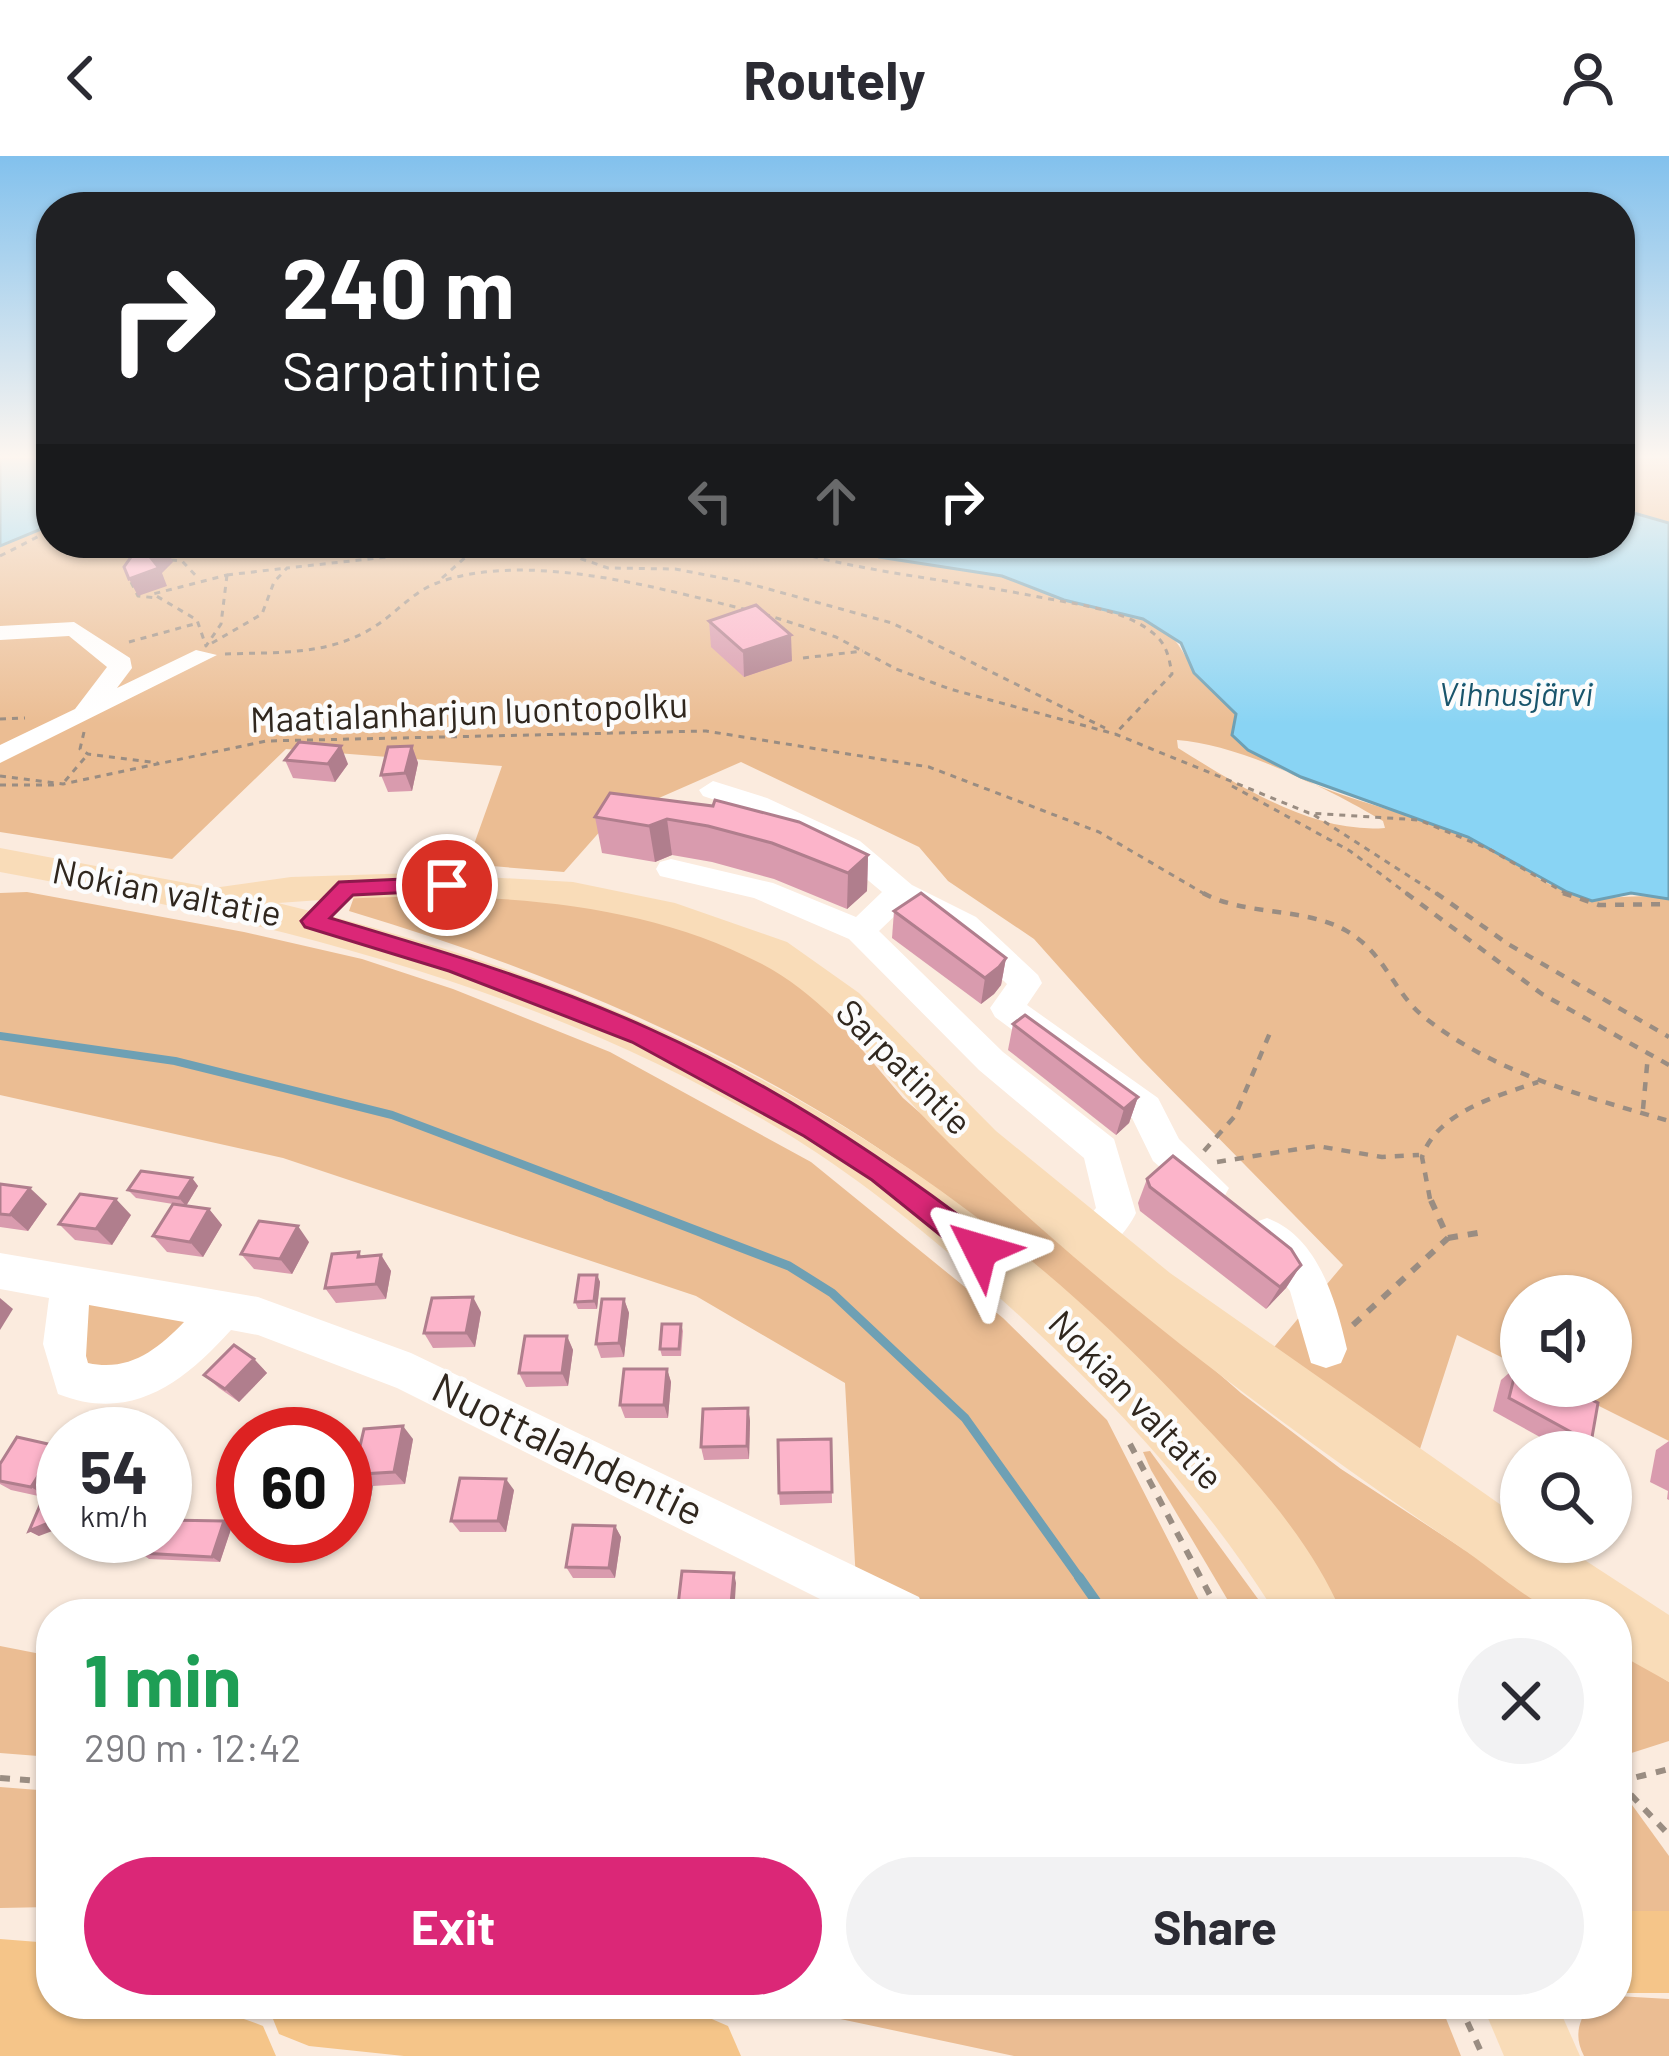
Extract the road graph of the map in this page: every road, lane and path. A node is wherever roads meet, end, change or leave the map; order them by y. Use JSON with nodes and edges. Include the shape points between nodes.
{"nodes":[{"id":1,"x":2,"y":547,"type":"edge"},
{"id":2,"x":12,"y":547,"type":"edge"},
{"id":3,"x":7,"y":549,"type":"junction"},
{"id":4,"x":0,"y":556,"type":"edge"},
{"id":5,"x":364,"y":558,"type":"edge"},
{"id":6,"x":463,"y":558,"type":"edge"},
{"id":7,"x":579,"y":558,"type":"edge"},
{"id":8,"x":811,"y":558,"type":"edge"},
{"id":9,"x":166,"y":559,"type":"edge"},
{"id":10,"x":287,"y":568,"type":"junction"},
{"id":11,"x":258,"y":571,"type":"junction"},
{"id":12,"x":227,"y":575,"type":"junction"},
{"id":13,"x":133,"y":576,"type":"edge"},
{"id":14,"x":199,"y":579,"type":"junction"},
{"id":15,"x":274,"y":582,"type":"junction"},
{"id":16,"x":437,"y":582,"type":"junction"},
{"id":17,"x":157,"y":598,"type":"junction"},
{"id":18,"x":198,"y":623,"type":"junction"},
{"id":19,"x":0,"y":633,"type":"edge"},
{"id":20,"x":107,"y":648,"type":"junction"},
{"id":21,"x":205,"y":650,"type":"junction"},
{"id":22,"x":863,"y":651,"type":"junction"},
{"id":23,"x":803,"y":658,"type":"dead end"},
{"id":24,"x":81,"y":719,"type":"junction"},
{"id":25,"x":1115,"y":734,"type":"junction"},
{"id":26,"x":0,"y":754,"type":"edge"},
{"id":27,"x":88,"y":754,"type":"junction"},
{"id":28,"x":164,"y":763,"type":"junction"},
{"id":29,"x":0,"y":776,"type":"edge"},
{"id":30,"x":1227,"y":783,"type":"junction"},
{"id":31,"x":62,"y":784,"type":"junction"},
{"id":32,"x":0,"y":785,"type":"edge"},
{"id":33,"x":713,"y":790,"type":"dead end"},
{"id":34,"x":1309,"y":812,"type":"junction"},
{"id":35,"x":0,"y":860,"type":"edge"},
{"id":36,"x":671,"y":869,"type":"dead end"},
{"id":37,"x":347,"y":887,"type":"junction"},
{"id":38,"x":901,"y":892,"type":"junction"},
{"id":39,"x":219,"y":899,"type":"junction"},
{"id":40,"x":1669,"y":904,"type":"edge"},
{"id":41,"x":313,"y":921,"type":"junction"},
{"id":42,"x":860,"y":931,"type":"junction"},
{"id":43,"x":1272,"y":1028,"type":"dead end"},
{"id":44,"x":1669,"y":1037,"type":"edge"},
{"id":45,"x":1648,"y":1054,"type":"junction"},
{"id":46,"x":1669,"y":1065,"type":"edge"},
{"id":47,"x":1538,"y":1082,"type":"junction"},
{"id":48,"x":1643,"y":1109,"type":"junction"},
{"id":49,"x":1669,"y":1121,"type":"edge"},
{"id":50,"x":1421,"y":1155,"type":"junction"},
{"id":51,"x":1189,"y":1169,"type":"junction"},
{"id":52,"x":1483,"y":1232,"type":"dead end"},
{"id":53,"x":1090,"y":1238,"type":"junction"},
{"id":54,"x":1448,"y":1238,"type":"junction"},
{"id":55,"x":0,"y":1271,"type":"edge"},
{"id":56,"x":74,"y":1283,"type":"junction"},
{"id":57,"x":224,"y":1308,"type":"junction"},
{"id":58,"x":1326,"y":1349,"type":"joint"},
{"id":59,"x":1138,"y":1431,"type":"dead end"},
{"id":60,"x":871,"y":1599,"type":"edge"},
{"id":61,"x":1212,"y":1599,"type":"edge"},
{"id":62,"x":1301,"y":1599,"type":"edge"},
{"id":63,"x":1591,"y":1599,"type":"edge"},
{"id":64,"x":1632,"y":1626,"type":"edge"},
{"id":65,"x":1669,"y":1651,"type":"edge"},
{"id":66,"x":1669,"y":1769,"type":"edge"},
{"id":67,"x":0,"y":1778,"type":"edge"},
{"id":68,"x":1632,"y":1778,"type":"edge"},
{"id":69,"x":36,"y":1781,"type":"edge"},
{"id":70,"x":1632,"y":1796,"type":"edge"},
{"id":71,"x":1669,"y":1835,"type":"edge"},
{"id":72,"x":36,"y":1950,"type":"edge"},
{"id":73,"x":0,"y":1951,"type":"edge"},
{"id":74,"x":1632,"y":1952,"type":"edge"},
{"id":75,"x":1669,"y":1952,"type":"edge"},
{"id":76,"x":0,"y":1980,"type":"edge"},
{"id":77,"x":36,"y":1983,"type":"edge"},
{"id":78,"x":451,"y":2019,"type":"edge"},
{"id":79,"x":1493,"y":2019,"type":"edge"},
{"id":80,"x":1500,"y":2019,"type":"edge"},
{"id":81,"x":0,"y":2026,"type":"edge"},
{"id":82,"x":233,"y":2056,"type":"edge"},
{"id":83,"x":698,"y":2056,"type":"edge"},
{"id":84,"x":1483,"y":2056,"type":"edge"},
{"id":85,"x":1542,"y":2056,"type":"edge"}],
"edges":[{"from":1,"to":3,"type":"path"},
{"from":2,"to":3,"type":"path"},
{"from":3,"to":4,"type":"path"},
{"from":5,"to":10,"type":"path"},
{"from":6,"to":16,"type":"path"},
{"from":7,"to":25,"type":"path","via":[[720,578],[892,623]]},
{"from":8,"to":25,"type":"path","via":[[1084,606],[1154,633],[1172,674]]},
{"from":9,"to":14,"type":"path","via":[[182,561]]},
{"from":10,"to":11,"type":"path"},
{"from":10,"to":15,"type":"path"},
{"from":11,"to":12,"type":"path"},
{"from":11,"to":15,"type":"path"},
{"from":12,"to":14,"type":"path"},
{"from":12,"to":21,"type":"path","via":[[221,624]]},
{"from":13,"to":17,"type":"path","via":[[132,591]]},
{"from":14,"to":17,"type":"path","via":[[159,590]]},
{"from":15,"to":21,"type":"path","via":[[262,614]]},
{"from":16,"to":21,"type":"path","via":[[336,647],[298,655]]},
{"from":16,"to":22,"type":"path","via":[[524,573],[591,579],[799,623]]},
{"from":17,"to":18,"type":"path"},
{"from":18,"to":20,"type":"path"},
{"from":18,"to":21,"type":"path"},
{"from":19,"to":20,"type":"street","via":[[74,629]]},
{"from":20,"to":24,"type":"street","via":[[120,668]]},
{"from":21,"to":24,"type":"street"},
{"from":22,"to":23,"type":"path"},
{"from":22,"to":25,"type":"path","via":[[950,689]]},
{"from":24,"to":26,"type":"street"},
{"from":24,"to":27,"type":"path","via":[[80,749]]},
{"from":25,"to":30,"type":"path"},
{"from":27,"to":28,"type":"path"},
{"from":27,"to":31,"type":"path"},
{"from":28,"to":31,"type":"path","name":"Maatialanharjun luontopolku"},
{"from":28,"to":47,"type":"path","name":"Maatialanharjun luontopolku","via":[[266,742],[583,730],[706,731],[929,767],[1099,832],[1210,897],[1336,926],[1370,944],[1421,1016]]},
{"from":29,"to":31,"type":"path","name":"Maatialanharjun luontopolku"},
{"from":30,"to":34,"type":"path"},
{"from":30,"to":45,"type":"path","via":[[1350,850],[1542,994]]},
{"from":31,"to":32,"type":"path"},
{"from":33,"to":38,"type":"street","via":[[850,848]]},
{"from":34,"to":40,"type":"path","via":[[1419,820],[1565,894],[1599,905]]},
{"from":34,"to":44,"type":"path","via":[[1382,853],[1508,944]]},
{"from":35,"to":39,"type":"main road","name":"Nokian valtatie"},
{"from":36,"to":42,"type":"street","via":[[762,890]]},
{"from":37,"to":39,"type":"main road","name":"Sarpatintie"},
{"from":37,"to":41,"type":"main road"},
{"from":37,"to":53,"type":"main road","name":"Sarpatintie","via":[[565,893],[681,918],[779,955],[859,1019],[948,1114]]},
{"from":38,"to":42,"type":"street"},
{"from":38,"to":51,"type":"street","via":[[965,925],[1026,983],[1007,1009],[1145,1108],[1166,1150]]},
{"from":39,"to":41,"type":"main road","name":"Nokian valtatie"},
{"from":41,"to":62,"type":"main road","name":"Nokian valtatie","via":[[458,965],[641,1036],[882,1172],[1079,1335],[1232,1498]]},
{"from":42,"to":53,"type":"street","via":[[991,1060],[1101,1150],[1118,1213]]},
{"from":43,"to":51,"type":"path","via":[[1235,1116]]},
{"from":45,"to":46,"type":"path"},
{"from":45,"to":48,"type":"path"},
{"from":47,"to":48,"type":"path","name":"Maatialanharjun luontopolku"},
{"from":47,"to":50,"type":"path","via":[[1482,1102],[1430,1136]]},
{"from":48,"to":49,"type":"path","name":"Maatialanharjun luontopolku"},
{"from":50,"to":51,"type":"path","via":[[1316,1146]]},
{"from":50,"to":54,"type":"path","via":[[1426,1191]]},
{"from":51,"to":58,"type":"street","via":[[1294,1257],[1315,1291]]},
{"from":52,"to":54,"type":"path"},
{"from":53,"to":63,"type":"main road","name":"Sarpatintie","via":[[1390,1468]]},
{"from":54,"to":58,"type":"path"},
{"from":55,"to":56,"type":"street","name":"Nuottalahdentie"},
{"from":56,"to":57,"type":"street","name":"Nuottalahdentie"},
{"from":56,"to":57,"type":"street","via":[[63,1320],[64,1363],[73,1380],[102,1389],[146,1380]]},
{"from":57,"to":60,"type":"street","name":"Nuottalahdentie","via":[[411,1373]]},
{"from":59,"to":61,"type":"path","via":[[1130,1446]]},
{"from":64,"to":65,"type":"main road","name":"Sarpatintie"},
{"from":66,"to":68,"type":"path"},
{"from":67,"to":69,"type":"path"},
{"from":70,"to":71,"type":"path"},
{"from":72,"to":73,"type":"highway"},
{"from":74,"to":75,"type":"highway"},
{"from":76,"to":77,"type":"highway"},
{"from":78,"to":83,"type":"highway"},
{"from":79,"to":84,"type":"path"},
{"from":80,"to":85,"type":"main road"},
{"from":81,"to":82,"type":"highway"}]}
